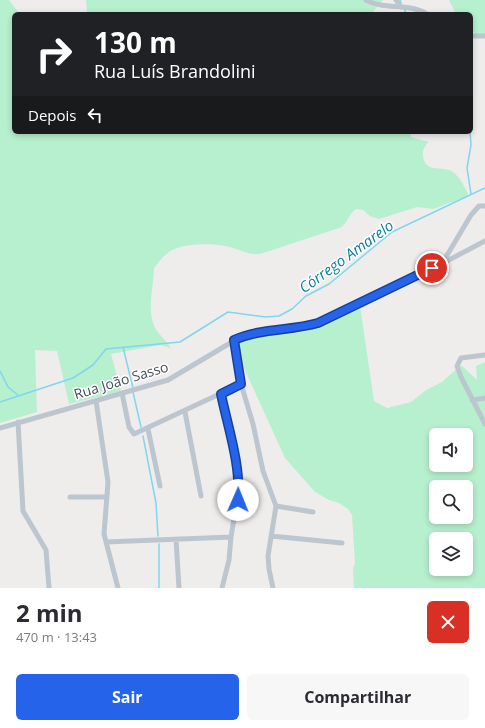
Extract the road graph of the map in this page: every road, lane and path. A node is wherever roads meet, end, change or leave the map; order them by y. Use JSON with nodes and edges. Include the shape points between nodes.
{"nodes":[{"id":1,"x":366,"y":0,"type":"edge"},
{"id":2,"x":396,"y":0,"type":"edge"},
{"id":3,"x":401,"y":7,"type":"junction"},
{"id":4,"x":423,"y":12,"type":"edge"},
{"id":5,"x":473,"y":36,"type":"edge"},
{"id":6,"x":485,"y":36,"type":"edge"},
{"id":7,"x":485,"y":206,"type":"edge"},
{"id":8,"x":485,"y":241,"type":"edge"},
{"id":9,"x":442,"y":263,"type":"junction"},
{"id":10,"x":234,"y":340,"type":"junction"},
{"id":11,"x":485,"y":354,"type":"edge"},
{"id":12,"x":241,"y":384,"type":"junction"},
{"id":13,"x":122,"y":393,"type":"junction"},
{"id":14,"x":221,"y":394,"type":"junction"},
{"id":15,"x":485,"y":398,"type":"edge"},
{"id":16,"x":472,"y":400,"type":"junction"},
{"id":17,"x":96,"y":401,"type":"junction"},
{"id":18,"x":185,"y":412,"type":"junction"},
{"id":19,"x":18,"y":422,"type":"junction"},
{"id":20,"x":485,"y":424,"type":"edge"},
{"id":21,"x":0,"y":428,"type":"edge"},
{"id":22,"x":148,"y":429,"type":"junction"},
{"id":23,"x":160,"y":486,"type":"dead end"},
{"id":24,"x":201,"y":496,"type":"dead end"},
{"id":25,"x":70,"y":497,"type":"dead end"},
{"id":26,"x":107,"y":497,"type":"junction"},
{"id":27,"x":276,"y":506,"type":"junction"},
{"id":28,"x":313,"y":512,"type":"dead end"},
{"id":29,"x":271,"y":536,"type":"junction"},
{"id":30,"x":231,"y":537,"type":"junction"},
{"id":31,"x":176,"y":539,"type":"junction"},
{"id":32,"x":106,"y":542,"type":"junction"},
{"id":33,"x":342,"y":544,"type":"dead end"},
{"id":34,"x":49,"y":588,"type":"edge"},
{"id":35,"x":118,"y":588,"type":"edge"},
{"id":36,"x":178,"y":588,"type":"edge"},
{"id":37,"x":222,"y":588,"type":"edge"},
{"id":38,"x":273,"y":588,"type":"edge"}],
"edges":[{"from":1,"to":3,"type":"street","via":[[377,5]]},
{"from":2,"to":3,"type":"street"},
{"from":3,"to":4,"type":"street","via":[[415,8]]},
{"from":5,"to":6,"type":"street"},
{"from":7,"to":9,"type":"street","via":[[479,206],[471,215]]},
{"from":8,"to":9,"type":"street","name":"Rua João Sasso"},
{"from":9,"to":10,"type":"street","name":"Rua João Sasso","via":[[318,323],[264,330]]},
{"from":10,"to":12,"type":"street"},
{"from":10,"to":13,"type":"street","name":"Rua João Sasso","via":[[168,380]]},
{"from":11,"to":16,"type":"street","via":[[468,356],[458,362],[460,377]]},
{"from":12,"to":14,"type":"street"},
{"from":12,"to":27,"type":"street","via":[[263,471]]},
{"from":13,"to":17,"type":"street","name":"Rua João Sasso"},
{"from":13,"to":22,"type":"street","via":[[131,432],[137,434]]},
{"from":14,"to":18,"type":"street"},
{"from":14,"to":30,"type":"street","via":[[239,488]]},
{"from":15,"to":16,"type":"street"},
{"from":16,"to":20,"type":"street"},
{"from":17,"to":19,"type":"street","name":"Rua João Sasso"},
{"from":17,"to":26,"type":"street","via":[[107,467]]},
{"from":18,"to":22,"type":"street"},
{"from":18,"to":24,"type":"street"},
{"from":19,"to":21,"type":"street","name":"Rua João Sasso"},
{"from":19,"to":34,"type":"street","via":[[23,511],[46,550]]},
{"from":22,"to":23,"type":"street"},
{"from":25,"to":26,"type":"street"},
{"from":26,"to":32,"type":"street","via":[[104,534]]},
{"from":27,"to":28,"type":"street"},
{"from":27,"to":29,"type":"street"},
{"from":29,"to":33,"type":"street"},
{"from":29,"to":38,"type":"street","via":[[269,569]]},
{"from":30,"to":31,"type":"street"},
{"from":30,"to":37,"type":"street","via":[[229,560]]},
{"from":31,"to":32,"type":"street"},
{"from":31,"to":36,"type":"street"},
{"from":32,"to":35,"type":"street"}]}
